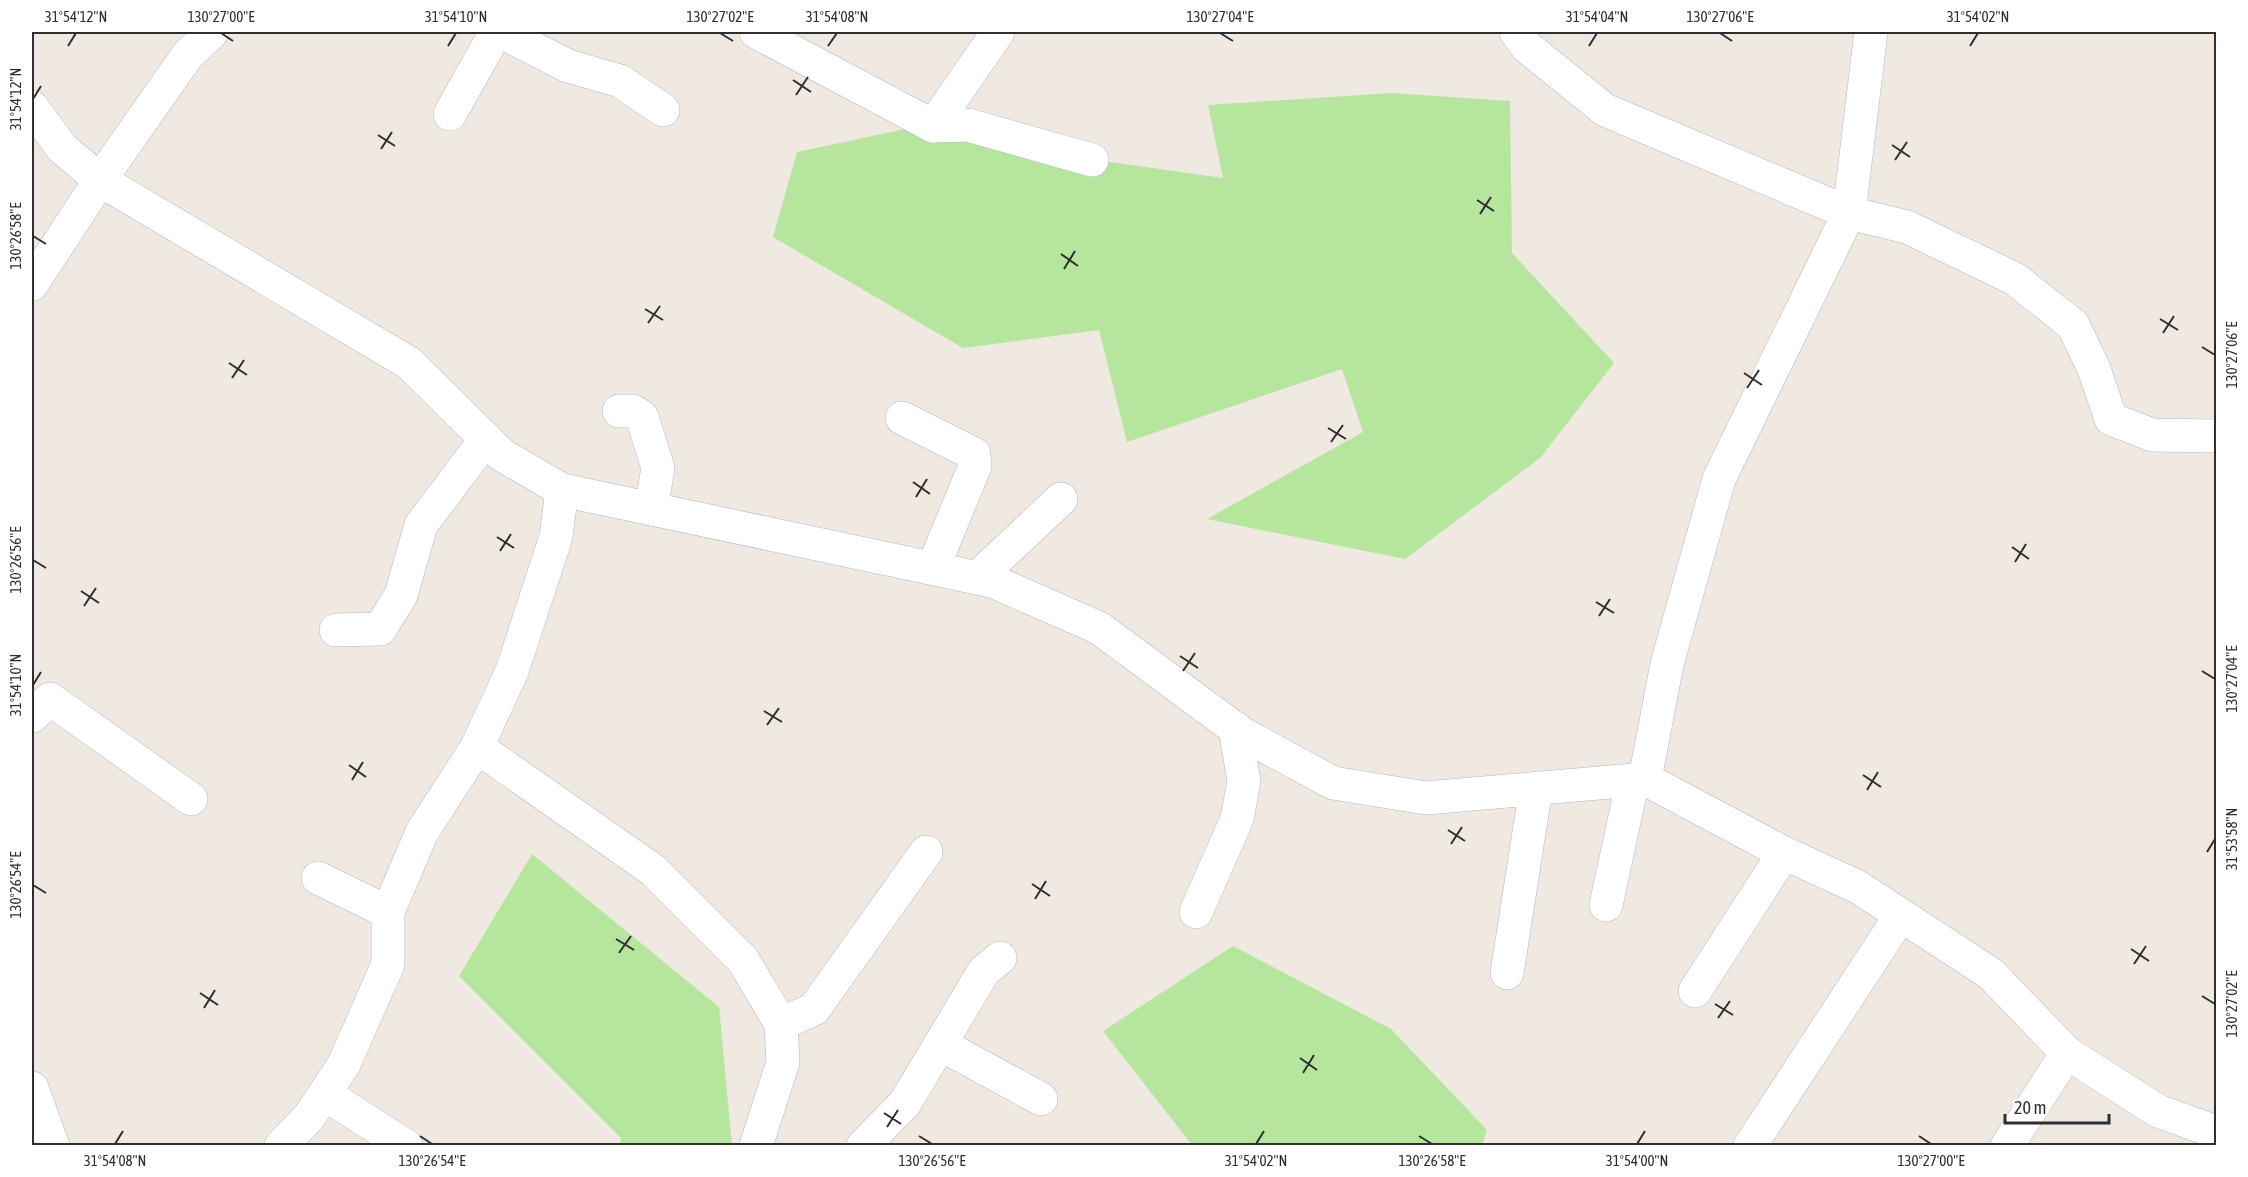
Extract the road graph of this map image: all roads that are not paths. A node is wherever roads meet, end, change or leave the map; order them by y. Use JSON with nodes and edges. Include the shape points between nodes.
{"nodes":[{"id":1,"x":212,"y":32,"type":"edge"},
{"id":2,"x":498,"y":32,"type":"edge"},
{"id":3,"x":756,"y":32,"type":"edge"},
{"id":4,"x":998,"y":32,"type":"edge"},
{"id":5,"x":1516,"y":32,"type":"edge"},
{"id":6,"x":1871,"y":32,"type":"edge"},
{"id":7,"x":32,"y":107,"type":"edge"},
{"id":8,"x":663,"y":110,"type":"dead end"},
{"id":9,"x":450,"y":114,"type":"dead end"},
{"id":10,"x":933,"y":126,"type":"junction"},
{"id":11,"x":1092,"y":160,"type":"dead end"},
{"id":12,"x":100,"y":180,"type":"junction"},
{"id":13,"x":1849,"y":213,"type":"junction"},
{"id":14,"x":32,"y":284,"type":"edge"},
{"id":15,"x":619,"y":411,"type":"dead end"},
{"id":16,"x":902,"y":418,"type":"dead end"},
{"id":17,"x":2217,"y":436,"type":"edge"},
{"id":18,"x":486,"y":439,"type":"junction"},
{"id":19,"x":562,"y":490,"type":"junction"},
{"id":20,"x":1061,"y":499,"type":"dead end"},
{"id":21,"x":651,"y":509,"type":"junction"},
{"id":22,"x":933,"y":568,"type":"junction"},
{"id":23,"x":977,"y":578,"type":"junction"},
{"id":24,"x":336,"y":630,"type":"dead end"},
{"id":25,"x":32,"y":716,"type":"edge"},
{"id":26,"x":1235,"y":728,"type":"junction"},
{"id":27,"x":477,"y":747,"type":"junction"},
{"id":28,"x":1639,"y":779,"type":"junction"},
{"id":29,"x":1536,"y":788,"type":"junction"},
{"id":30,"x":191,"y":799,"type":"dead end"},
{"id":31,"x":926,"y":852,"type":"dead end"},
{"id":32,"x":1784,"y":853,"type":"junction"},
{"id":33,"x":318,"y":878,"type":"dead end"},
{"id":34,"x":1606,"y":905,"type":"dead end"},
{"id":35,"x":388,"y":912,"type":"junction"},
{"id":36,"x":1196,"y":912,"type":"dead end"},
{"id":37,"x":1901,"y":915,"type":"junction"},
{"id":38,"x":1000,"y":958,"type":"dead end"},
{"id":39,"x":1507,"y":973,"type":"dead end"},
{"id":40,"x":1695,"y":991,"type":"dead end"},
{"id":41,"x":781,"y":1024,"type":"junction"},
{"id":42,"x":940,"y":1044,"type":"junction"},
{"id":43,"x":2067,"y":1053,"type":"junction"},
{"id":44,"x":32,"y":1088,"type":"edge"},
{"id":45,"x":325,"y":1094,"type":"junction"},
{"id":46,"x":1041,"y":1098,"type":"dead end"},
{"id":47,"x":2217,"y":1132,"type":"edge"},
{"id":48,"x":53,"y":1146,"type":"edge"},
{"id":49,"x":281,"y":1146,"type":"edge"},
{"id":50,"x":406,"y":1146,"type":"edge"},
{"id":51,"x":756,"y":1146,"type":"edge"},
{"id":52,"x":863,"y":1146,"type":"edge"},
{"id":53,"x":1750,"y":1146,"type":"edge"},
{"id":54,"x":2007,"y":1146,"type":"edge"}],
"edges":[{"from":1,"to":12,"type":"street","via":[[187,56]]},
{"from":2,"to":8,"type":"street","via":[[568,66],[620,81]]},
{"from":2,"to":9,"type":"street"},
{"from":3,"to":10,"type":"street"},
{"from":4,"to":10,"type":"street"},
{"from":5,"to":13,"type":"street","via":[[1527,47],[1605,110]]},
{"from":6,"to":13,"type":"street"},
{"from":7,"to":12,"type":"street","via":[[62,148]]},
{"from":10,"to":11,"type":"street","via":[[968,125]]},
{"from":12,"to":14,"type":"street"},
{"from":12,"to":18,"type":"street","via":[[409,363]]},
{"from":13,"to":17,"type":"street","via":[[1906,227],[2015,279],[2073,325],[2111,419],[2152,435]]},
{"from":13,"to":28,"type":"street","via":[[1719,479]]},
{"from":15,"to":21,"type":"street","via":[[633,411],[642,417],[658,468]]},
{"from":16,"to":22,"type":"street","via":[[974,454],[975,466]]},
{"from":18,"to":19,"type":"street","via":[[502,455]]},
{"from":18,"to":24,"type":"street","via":[[421,525],[401,595],[380,629]]},
{"from":19,"to":21,"type":"street"},
{"from":19,"to":27,"type":"street","via":[[556,537],[519,648]]},
{"from":20,"to":23,"type":"street"},
{"from":21,"to":22,"type":"street"},
{"from":22,"to":23,"type":"street"},
{"from":23,"to":26,"type":"street","via":[[1099,628]]},
{"from":25,"to":30,"type":"street","via":[[50,699]]},
{"from":26,"to":29,"type":"street","via":[[1333,783],[1426,798]]},
{"from":26,"to":36,"type":"street","via":[[1244,781],[1237,819]]},
{"from":27,"to":35,"type":"street","via":[[422,832]]},
{"from":27,"to":41,"type":"street","via":[[653,870],[743,960]]},
{"from":28,"to":29,"type":"street"},
{"from":28,"to":32,"type":"street"},
{"from":28,"to":34,"type":"street"},
{"from":29,"to":39,"type":"street"},
{"from":31,"to":41,"type":"street","via":[[814,1009]]},
{"from":32,"to":37,"type":"street","via":[[1858,887]]},
{"from":32,"to":40,"type":"street"},
{"from":33,"to":35,"type":"street"},
{"from":35,"to":45,"type":"street","via":[[388,964],[344,1064]]},
{"from":37,"to":43,"type":"street","via":[[1991,974]]},
{"from":37,"to":53,"type":"street"},
{"from":38,"to":42,"type":"street","via":[[984,971]]},
{"from":41,"to":51,"type":"street","via":[[783,1062]]},
{"from":42,"to":46,"type":"street"},
{"from":42,"to":52,"type":"street","via":[[905,1103]]},
{"from":43,"to":47,"type":"street","via":[[2158,1111]]},
{"from":43,"to":54,"type":"street"},
{"from":44,"to":48,"type":"street"},
{"from":45,"to":49,"type":"street"},
{"from":45,"to":50,"type":"street"}]}
